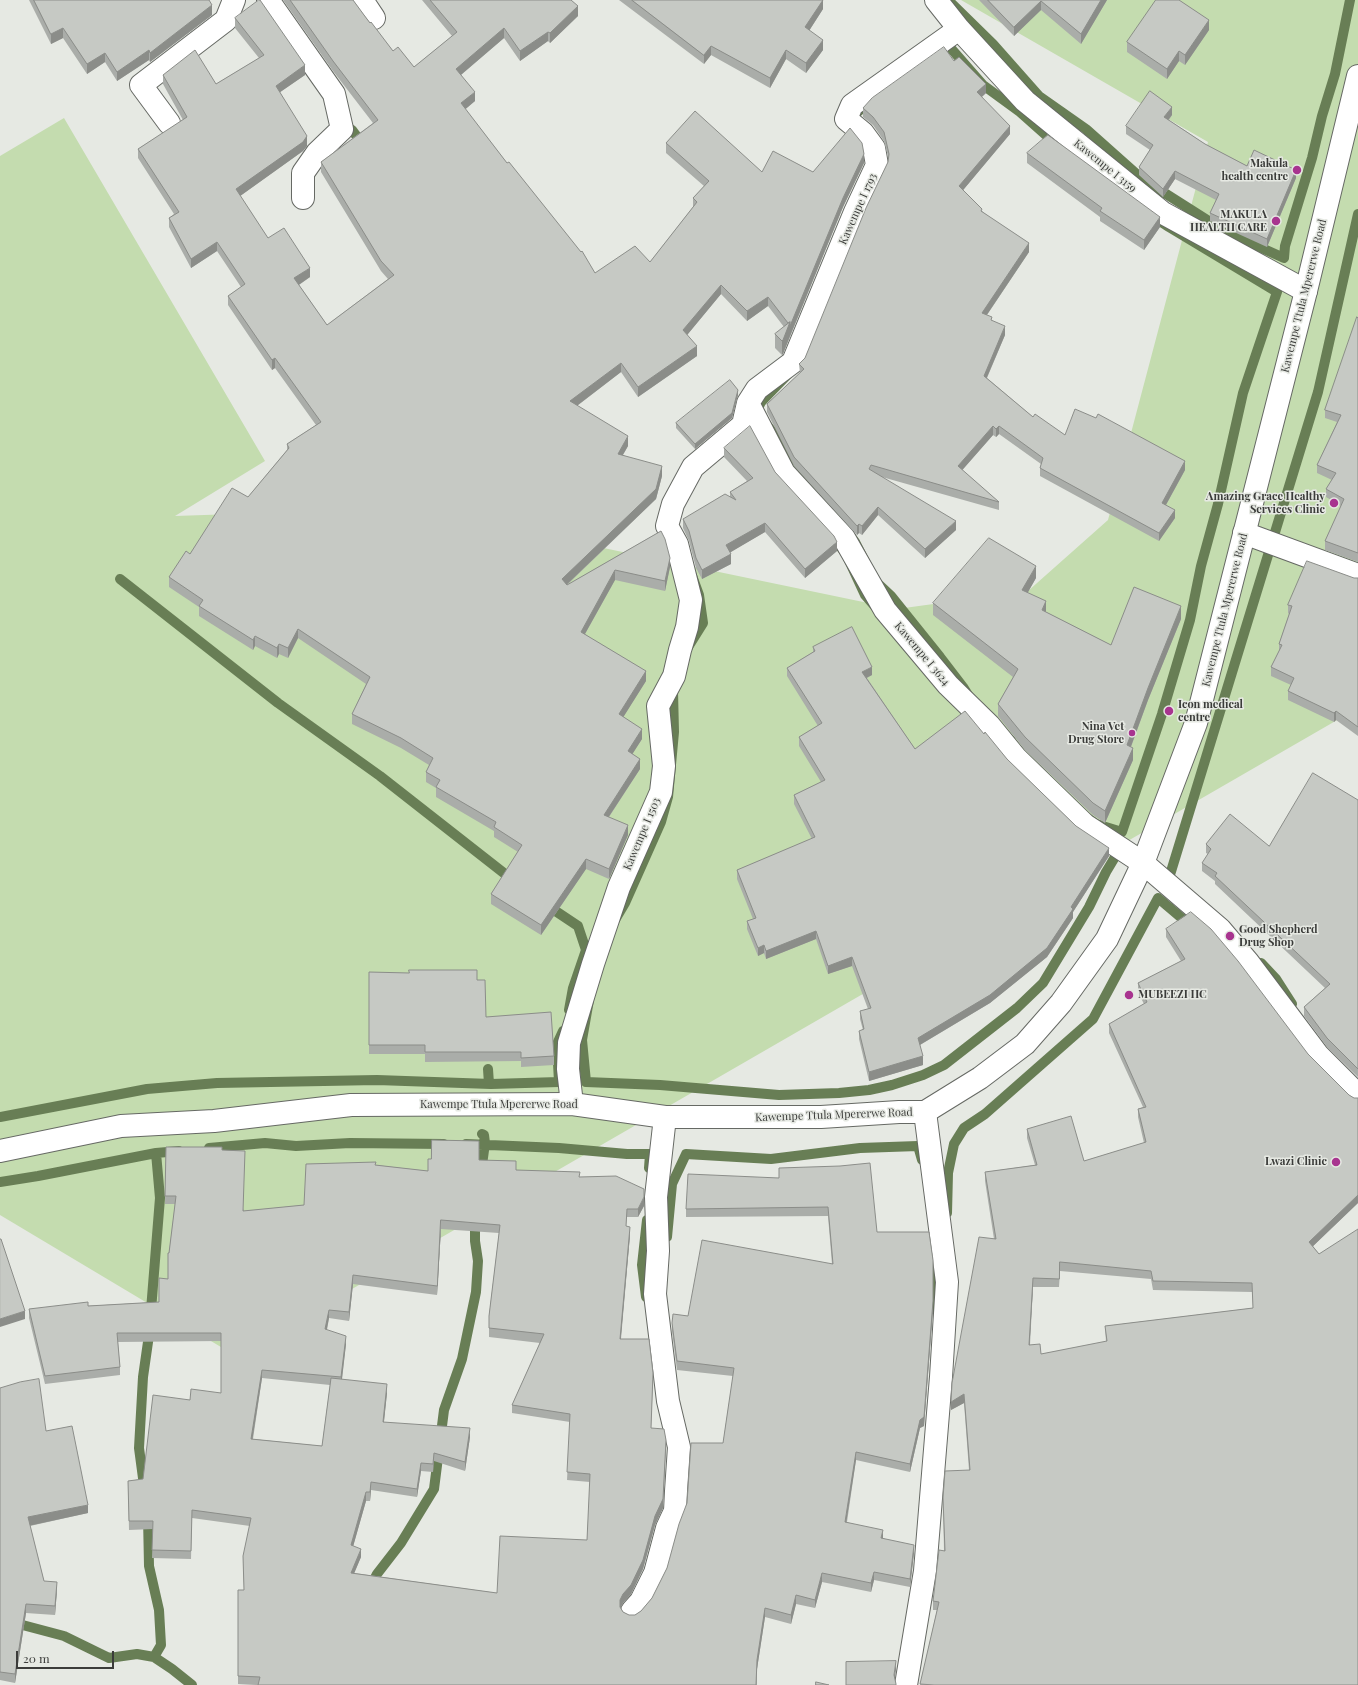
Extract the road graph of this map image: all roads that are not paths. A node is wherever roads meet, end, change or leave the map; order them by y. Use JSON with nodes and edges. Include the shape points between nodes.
{"nodes":[{"id":1,"x":234,"y":0,"type":"edge"},
{"id":2,"x":268,"y":0,"type":"edge"},
{"id":3,"x":362,"y":0,"type":"edge"},
{"id":4,"x":936,"y":0,"type":"edge"},
{"id":5,"x":374,"y":18,"type":"dead end"},
{"id":6,"x":959,"y":29,"type":"junction"},
{"id":7,"x":1358,"y":76,"type":"edge"},
{"id":8,"x":169,"y":123,"type":"dead end"},
{"id":9,"x":303,"y":198,"type":"dead end"},
{"id":10,"x":1306,"y":291,"type":"junction"},
{"id":11,"x":748,"y":403,"type":"junction"},
{"id":12,"x":1244,"y":533,"type":"junction"},
{"id":13,"x":1358,"y":575,"type":"edge"},
{"id":14,"x":1143,"y":863,"type":"junction"},
{"id":15,"x":1358,"y":1095,"type":"edge"},
{"id":16,"x":572,"y":1104,"type":"junction"},
{"id":17,"x":925,"y":1112,"type":"junction"},
{"id":18,"x":665,"y":1117,"type":"junction"},
{"id":19,"x":0,"y":1152,"type":"edge"},
{"id":20,"x":632,"y":1611,"type":"dead end"},
{"id":21,"x":906,"y":1685,"type":"edge"}],
"edges":[{"from":1,"to":8,"type":"street","via":[[226,20],[141,85]]},
{"from":2,"to":9,"type":"street","via":[[334,94],[342,129],[317,153],[303,173]]},
{"from":3,"to":5,"type":"street"},
{"from":4,"to":6,"type":"street","name":"Kawempe I 3159"},
{"from":6,"to":10,"type":"street","name":"Kawempe I 3159","via":[[1025,101],[1163,213]]},
{"from":6,"to":11,"type":"street","name":"Kawempe I 1793","via":[[852,105],[846,119],[863,133],[874,148],[877,165],[793,362],[757,389]]},
{"from":7,"to":10,"type":"street","name":"Kawempe Ttula Mpererwe Road"},
{"from":10,"to":12,"type":"street","name":"Kawempe Ttula Mpererwe Road"},
{"from":11,"to":14,"type":"street","name":"Kawempe I 3624","via":[[784,473],[844,538],[885,610],[948,685],[990,725],[1016,758],[1085,825]]},
{"from":11,"to":16,"type":"street","name":"Kawempe I 1503","via":[[743,425],[693,467],[673,504],[667,526],[677,544],[691,600],[674,676],[658,706],[664,766],[661,792],[619,887],[569,1043],[568,1069]]},
{"from":12,"to":13,"type":"street"},
{"from":12,"to":14,"type":"street","name":"Kawempe Ttula Mpererwe Road","via":[[1196,723]]},
{"from":14,"to":15,"type":"street","name":"Kawempe I 3624","via":[[1220,928],[1318,1055]]},
{"from":14,"to":17,"type":"street","name":"Kawempe Ttula Mpererwe Road","via":[[1106,939],[1051,1015],[1025,1044],[980,1078]]},
{"from":16,"to":18,"type":"street","name":"Kawempe Ttula Mpererwe Road"},
{"from":16,"to":19,"type":"street","name":"Kawempe Ttula Mpererwe Road","via":[[351,1105],[214,1121],[121,1126]]},
{"from":17,"to":18,"type":"street","name":"Kawempe Ttula Mpererwe Road","via":[[821,1117]]},
{"from":17,"to":21,"type":"street","via":[[947,1282],[925,1571]]},
{"from":18,"to":20,"type":"street","via":[[656,1197],[658,1251],[655,1294],[668,1401],[679,1447],[676,1498],[675,1511],[667,1528],[655,1573],[641,1601]]}]}
